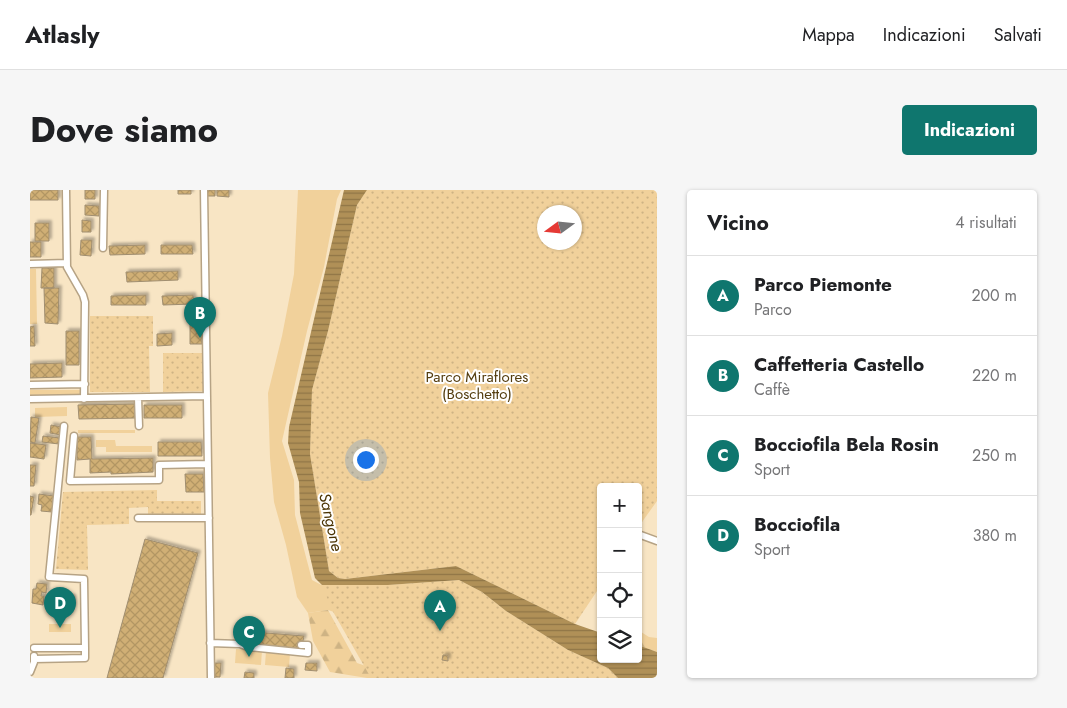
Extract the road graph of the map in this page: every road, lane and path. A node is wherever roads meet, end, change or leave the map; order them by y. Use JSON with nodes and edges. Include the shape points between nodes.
{"nodes":[{"id":1,"x":66,"y":190,"type":"edge"},
{"id":2,"x":104,"y":190,"type":"edge"},
{"id":3,"x":204,"y":190,"type":"edge"},
{"id":4,"x":103,"y":248,"type":"dead end"},
{"id":5,"x":67,"y":263,"type":"junction"},
{"id":6,"x":30,"y":264,"type":"edge"},
{"id":7,"x":85,"y":384,"type":"junction"},
{"id":8,"x":30,"y":385,"type":"edge"},
{"id":9,"x":207,"y":396,"type":"junction"},
{"id":10,"x":138,"y":398,"type":"junction"},
{"id":11,"x":30,"y":399,"type":"edge"},
{"id":12,"x":84,"y":399,"type":"junction"},
{"id":13,"x":64,"y":426,"type":"dead end"},
{"id":14,"x":139,"y":426,"type":"dead end"},
{"id":15,"x":74,"y":436,"type":"dead end"},
{"id":16,"x":208,"y":464,"type":"junction"},
{"id":17,"x":138,"y":518,"type":"dead end"},
{"id":18,"x":209,"y":518,"type":"junction"},
{"id":19,"x":642,"y":535,"type":"edge"},
{"id":20,"x":657,"y":541,"type":"edge"},
{"id":21,"x":253,"y":641,"type":"dead end"},
{"id":22,"x":210,"y":643,"type":"junction"},
{"id":23,"x":240,"y":644,"type":"junction"},
{"id":24,"x":301,"y":645,"type":"dead end"},
{"id":25,"x":32,"y":648,"type":"edge"},
{"id":26,"x":85,"y":648,"type":"junction"},
{"id":27,"x":33,"y":661,"type":"edge"},
{"id":28,"x":30,"y":672,"type":"edge"},
{"id":29,"x":211,"y":678,"type":"edge"}],
"edges":[{"from":1,"to":5,"type":"street"},
{"from":2,"to":4,"type":"street"},
{"from":3,"to":9,"type":"street"},
{"from":5,"to":6,"type":"street"},
{"from":5,"to":7,"type":"street","via":[[84,298]]},
{"from":7,"to":8,"type":"street"},
{"from":7,"to":12,"type":"street"},
{"from":9,"to":10,"type":"street"},
{"from":9,"to":16,"type":"street"},
{"from":10,"to":12,"type":"street"},
{"from":10,"to":14,"type":"street"},
{"from":11,"to":12,"type":"street"},
{"from":13,"to":26,"type":"street","via":[[49,577],[84,580]]},
{"from":15,"to":16,"type":"street","via":[[70,481],[159,480],[159,464]]},
{"from":16,"to":18,"type":"street"},
{"from":17,"to":18,"type":"street"},
{"from":18,"to":22,"type":"street"},
{"from":19,"to":20,"type":"street"},
{"from":21,"to":23,"type":"street"},
{"from":22,"to":23,"type":"street"},
{"from":22,"to":29,"type":"street"},
{"from":23,"to":24,"type":"street","via":[[308,653],[308,645]]},
{"from":25,"to":26,"type":"street"},
{"from":25,"to":27,"type":"street"},
{"from":26,"to":27,"type":"street","via":[[85,658]]},
{"from":27,"to":28,"type":"street"}]}
